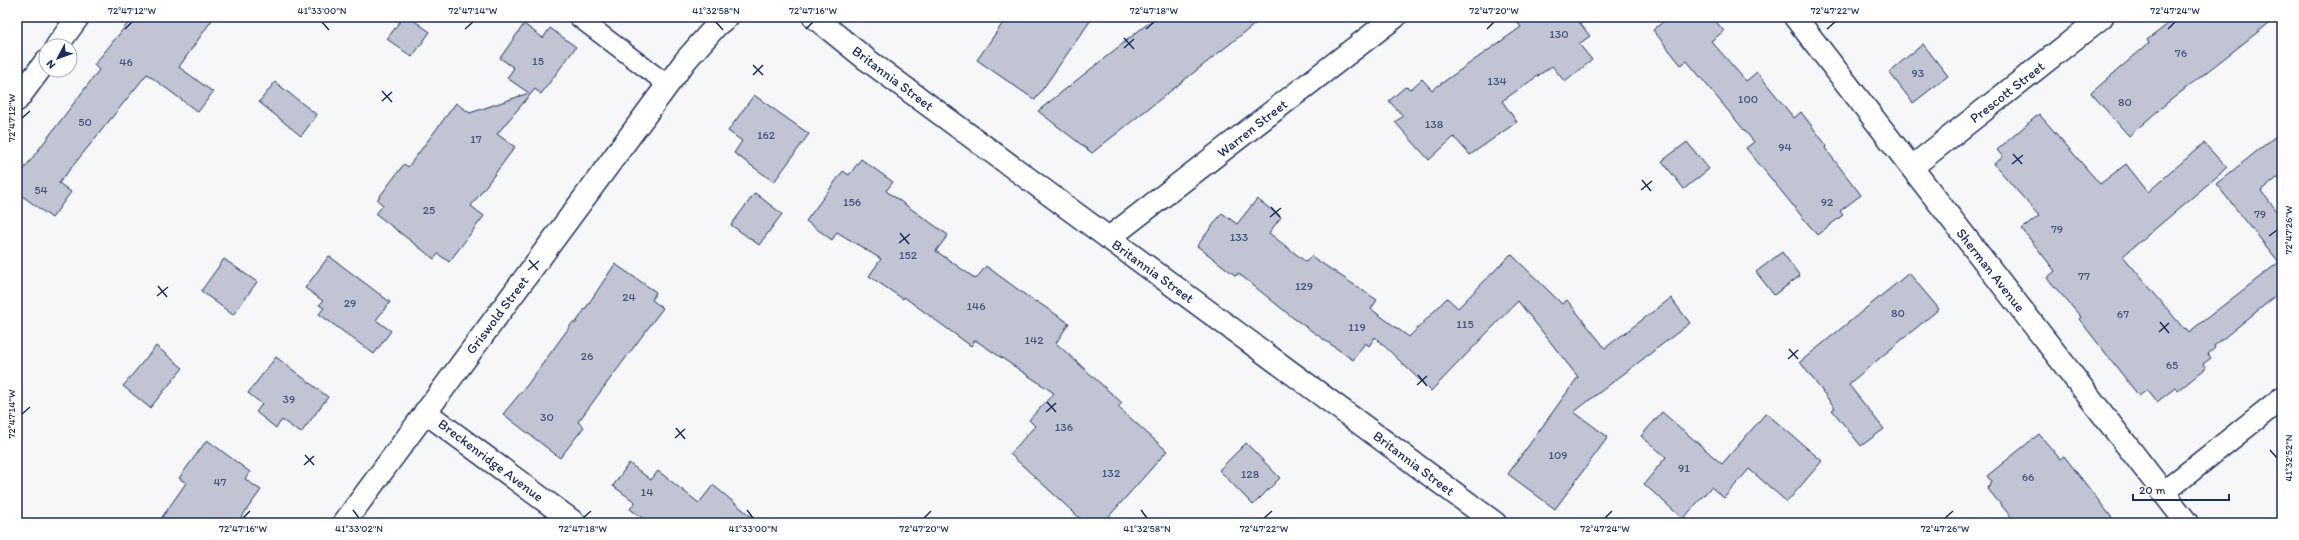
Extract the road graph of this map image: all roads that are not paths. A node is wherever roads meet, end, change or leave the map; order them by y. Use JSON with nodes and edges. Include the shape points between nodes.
{"nodes":[{"id":1,"x":78,"y":17,"type":"edge"},
{"id":2,"x":578,"y":17,"type":"edge"},
{"id":3,"x":727,"y":17,"type":"edge"},
{"id":4,"x":814,"y":17,"type":"edge"},
{"id":5,"x":1395,"y":17,"type":"edge"},
{"id":6,"x":1795,"y":17,"type":"edge"},
{"id":7,"x":2102,"y":17,"type":"edge"},
{"id":8,"x":63,"y":38,"type":"edge"},
{"id":9,"x":38,"y":72,"type":"edge"},
{"id":10,"x":668,"y":85,"type":"junction"},
{"id":11,"x":17,"y":100,"type":"edge"},
{"id":12,"x":1912,"y":167,"type":"junction"},
{"id":13,"x":1109,"y":238,"type":"junction"},
{"id":14,"x":2282,"y":398,"type":"edge"},
{"id":15,"x":425,"y":412,"type":"junction"},
{"id":16,"x":2163,"y":493,"type":"junction"},
{"id":17,"x":344,"y":523,"type":"edge"},
{"id":18,"x":575,"y":523,"type":"edge"},
{"id":19,"x":1495,"y":523,"type":"edge"},
{"id":20,"x":2187,"y":523,"type":"edge"}],
"edges":[{"from":1,"to":8,"type":"street"},
{"from":2,"to":10,"type":"lane"},
{"from":3,"to":10,"type":"street","name":"Griswold Street","via":[[717,24]]},
{"from":4,"to":13,"type":"street","name":"Britannia Street","via":[[866,59]]},
{"from":5,"to":13,"type":"street","name":"Warren Street"},
{"from":6,"to":12,"type":"street","name":"Sherman Avenue"},
{"from":7,"to":12,"type":"street","name":"Prescott Street"},
{"from":9,"to":11,"type":"street"},
{"from":10,"to":15,"type":"street","name":"Griswold Street"},
{"from":12,"to":16,"type":"street","name":"Sherman Avenue"},
{"from":13,"to":19,"type":"street","name":"Britannia Street"},
{"from":14,"to":16,"type":"street"},
{"from":15,"to":17,"type":"street","name":"Griswold Street"},
{"from":15,"to":18,"type":"street","name":"Breckenridge Avenue"},
{"from":16,"to":20,"type":"street","name":"Sherman Avenue"}]}
